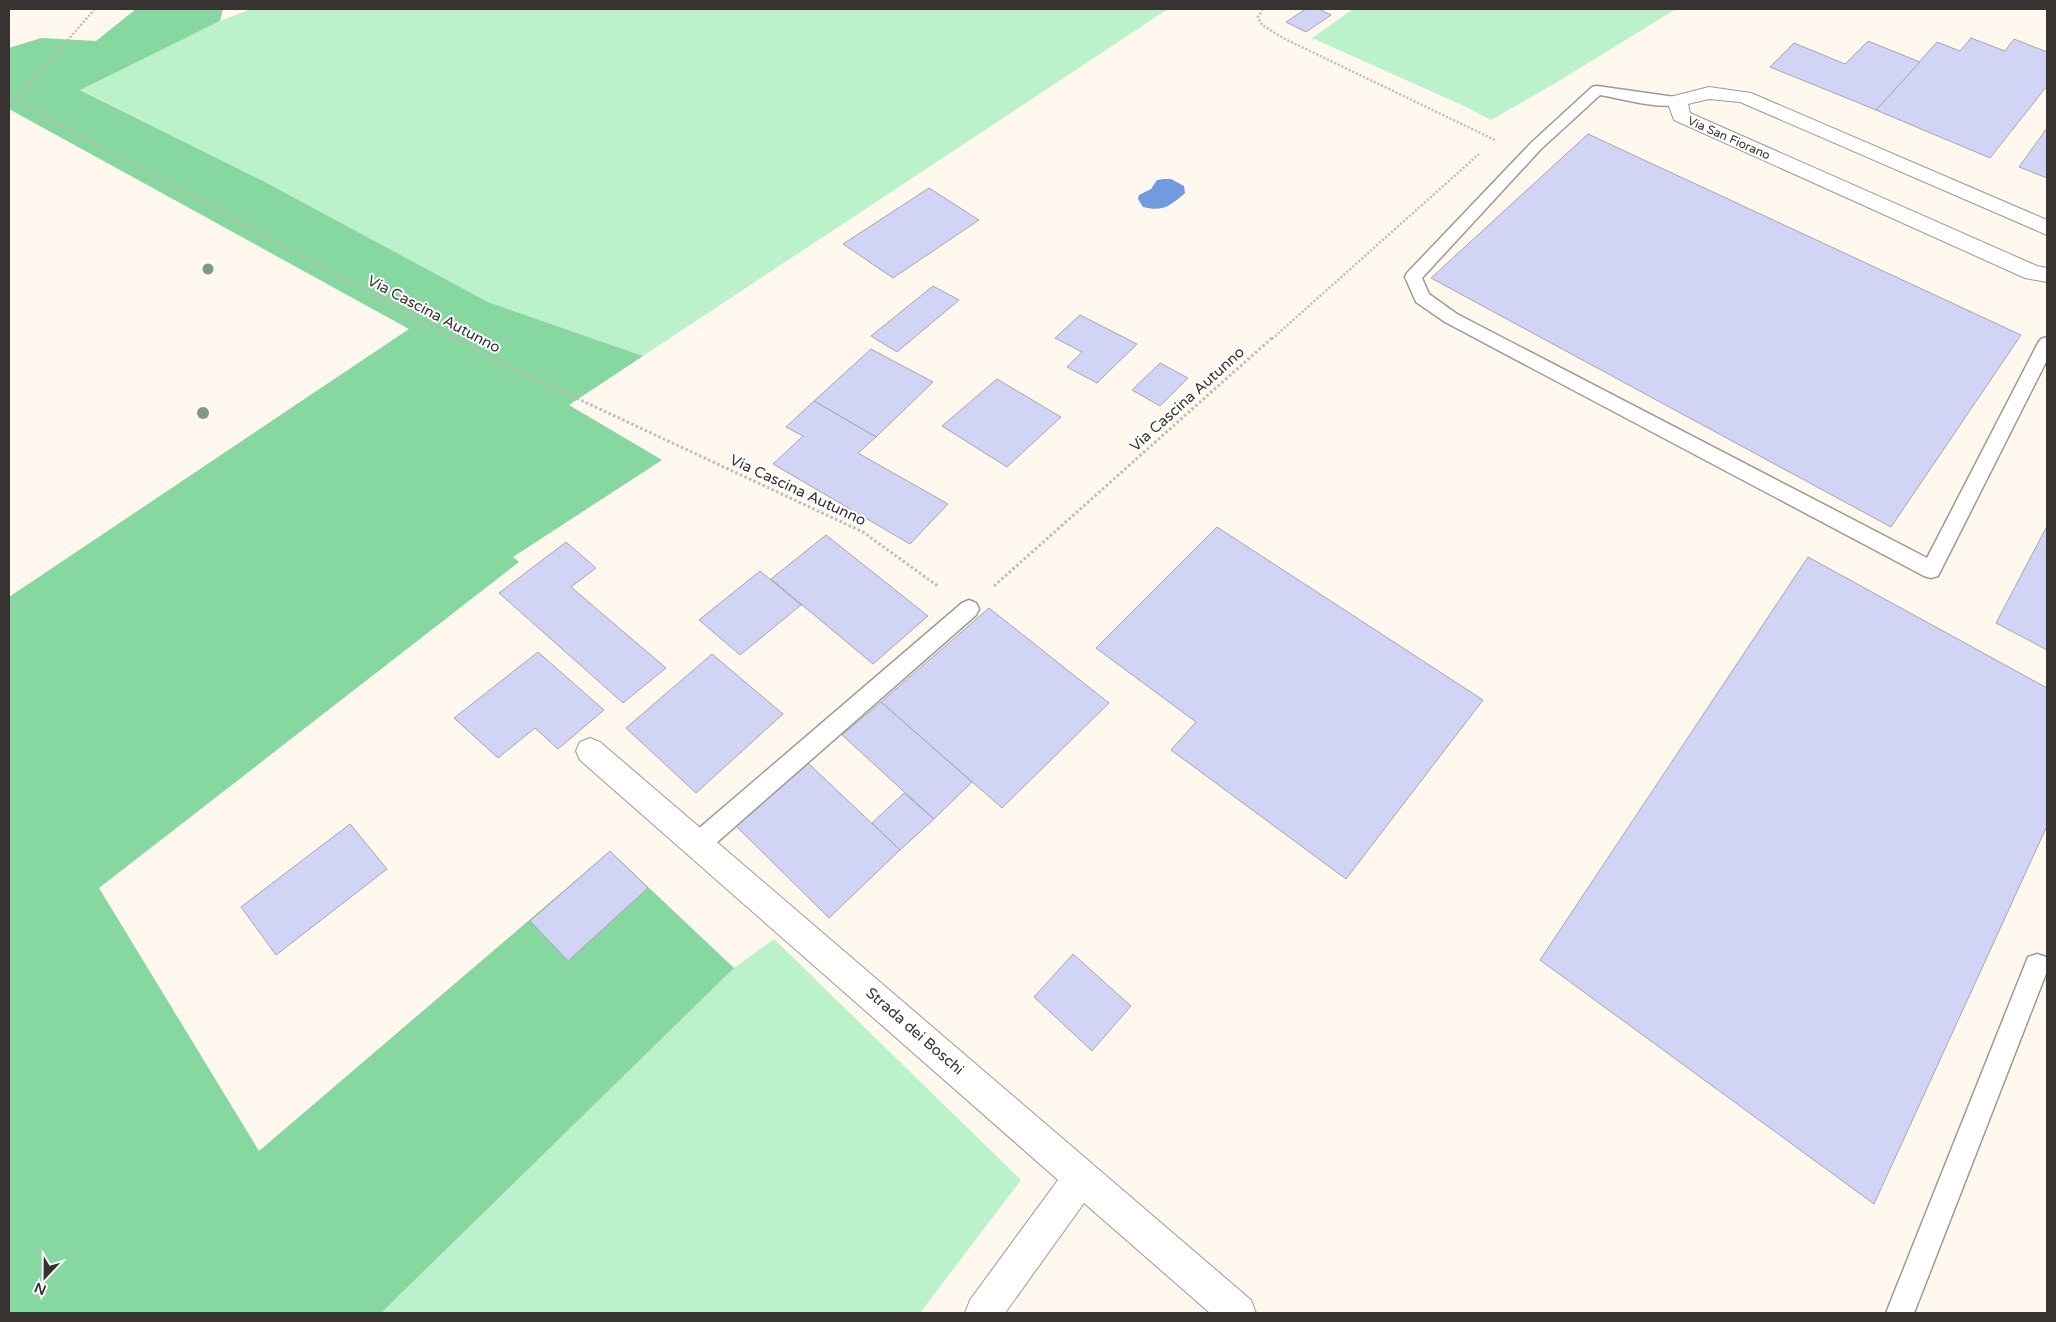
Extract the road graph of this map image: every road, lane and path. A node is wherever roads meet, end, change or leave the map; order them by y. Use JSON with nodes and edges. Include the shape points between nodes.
{"nodes":[{"id":1,"x":95,"y":9,"type":"edge"},
{"id":2,"x":1263,"y":9,"type":"edge"},
{"id":3,"x":1677,"y":101,"type":"junction"},
{"id":4,"x":1498,"y":136,"type":"dead end"},
{"id":5,"x":1495,"y":140,"type":"junction"},
{"id":6,"x":1487,"y":146,"type":"dead end"},
{"id":7,"x":1480,"y":153,"type":"dead end"},
{"id":8,"x":2047,"y":228,"type":"edge"},
{"id":9,"x":2047,"y":276,"type":"edge"},
{"id":10,"x":2047,"y":343,"type":"edge"},
{"id":11,"x":969,"y":609,"type":"junction"},
{"id":12,"x":590,"y":751,"type":"dead end"},
{"id":13,"x":698,"y":844,"type":"junction"},
{"id":14,"x":2037,"y":966,"type":"dead end"},
{"id":15,"x":1082,"y":1176,"type":"junction"},
{"id":16,"x":983,"y":1313,"type":"edge"},
{"id":17,"x":1238,"y":1313,"type":"edge"},
{"id":18,"x":1900,"y":1313,"type":"edge"}],
"edges":[{"from":1,"to":11,"type":"path","name":"Via Cascina Autunno","via":[[15,100],[482,354],[863,532]]},
{"from":2,"to":5,"type":"path","via":[[1258,17],[1262,25],[1285,39]]},
{"from":3,"to":8,"type":"street","name":"Via San Fiorano","via":[[1709,93],[1744,97]]},
{"from":3,"to":9,"type":"street","name":"Via San Fiorano","via":[[1681,116],[2033,273]]},
{"from":3,"to":10,"type":"lane","via":[[1597,90],[1536,146],[1413,277],[1422,298],[1451,318],[1931,570]]},
{"from":4,"to":5,"type":"path"},
{"from":5,"to":6,"type":"path"},
{"from":7,"to":11,"type":"path","name":"Via Cascina Autunno"},
{"from":11,"to":13,"type":"lane"},
{"from":12,"to":13,"type":"street","name":"Strada dei Boschi"},
{"from":13,"to":15,"type":"street","name":"Strada dei Boschi"},
{"from":14,"to":18,"type":"lane"},
{"from":15,"to":16,"type":"street"},
{"from":15,"to":17,"type":"street","name":"Strada dei Boschi"}]}
